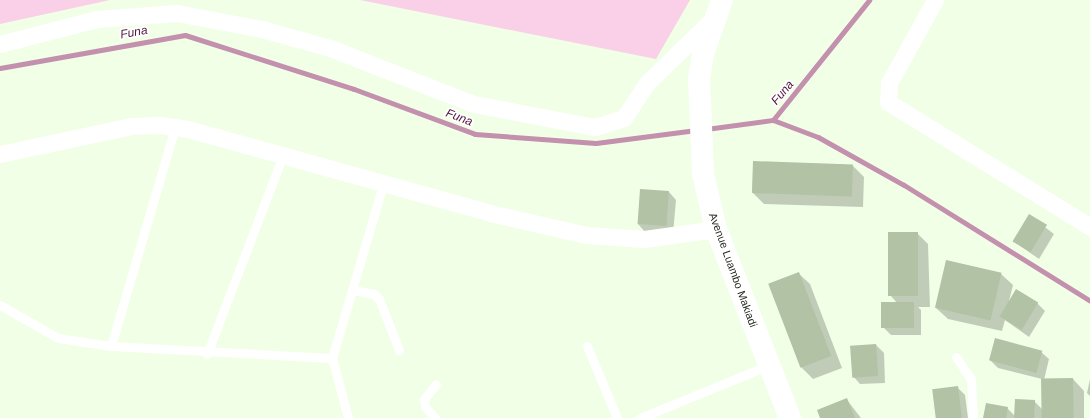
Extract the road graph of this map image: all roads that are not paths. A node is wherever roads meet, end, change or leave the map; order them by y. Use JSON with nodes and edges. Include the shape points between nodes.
{"nodes":[{"id":1,"x":935,"y":0,"type":"edge"},
{"id":2,"x":718,"y":9,"type":"edge"},
{"id":3,"x":0,"y":44,"type":"edge"},
{"id":4,"x":175,"y":127,"type":"junction"},
{"id":5,"x":0,"y":154,"type":"edge"},
{"id":6,"x":282,"y":158,"type":"junction"},
{"id":7,"x":383,"y":185,"type":"junction"},
{"id":8,"x":1090,"y":227,"type":"edge"},
{"id":9,"x":716,"y":229,"type":"junction"},
{"id":10,"x":353,"y":290,"type":"junction"},
{"id":11,"x":0,"y":305,"type":"edge"},
{"id":12,"x":111,"y":346,"type":"junction"},
{"id":13,"x":587,"y":346,"type":"dead end"},
{"id":14,"x":399,"y":350,"type":"dead end"},
{"id":15,"x":207,"y":354,"type":"junction"},
{"id":16,"x":956,"y":357,"type":"dead end"},
{"id":17,"x":332,"y":358,"type":"junction"},
{"id":18,"x":769,"y":365,"type":"junction"},
{"id":19,"x":436,"y":384,"type":"dead end"},
{"id":20,"x":346,"y":418,"type":"edge"},
{"id":21,"x":435,"y":418,"type":"edge"},
{"id":22,"x":617,"y":418,"type":"edge"},
{"id":23,"x":640,"y":418,"type":"edge"},
{"id":24,"x":790,"y":418,"type":"edge"},
{"id":25,"x":973,"y":418,"type":"edge"}],
"edges":[{"from":1,"to":8,"type":"street","via":[[886,93],[888,102]]},
{"from":2,"to":3,"type":"street","via":[[647,83],[624,118],[595,127],[474,104],[330,48],[262,29],[177,14],[97,19]]},
{"from":2,"to":9,"type":"main road","name":"Avenue Luambo Makiadi","via":[[703,54],[699,90],[700,150]]},
{"from":4,"to":5,"type":"street","via":[[132,126]]},
{"from":4,"to":6,"type":"street"},
{"from":4,"to":12,"type":"lane"},
{"from":6,"to":7,"type":"street"},
{"from":6,"to":15,"type":"lane"},
{"from":7,"to":9,"type":"street","via":[[610,239],[644,239]]},
{"from":7,"to":10,"type":"lane"},
{"from":9,"to":18,"type":"main road","name":"Avenue Luambo Makiadi"},
{"from":10,"to":14,"type":"lane","via":[[374,294],[379,299]]},
{"from":10,"to":17,"type":"lane"},
{"from":11,"to":12,"type":"lane","via":[[58,338]]},
{"from":12,"to":15,"type":"lane"},
{"from":13,"to":22,"type":"lane"},
{"from":15,"to":17,"type":"lane"},
{"from":16,"to":25,"type":"lane","via":[[971,379]]},
{"from":17,"to":20,"type":"lane"},
{"from":18,"to":23,"type":"lane"},
{"from":18,"to":24,"type":"main road","name":"Avenue Luambo Makiadi"},
{"from":19,"to":21,"type":"lane","via":[[424,399],[425,407]]}]}
